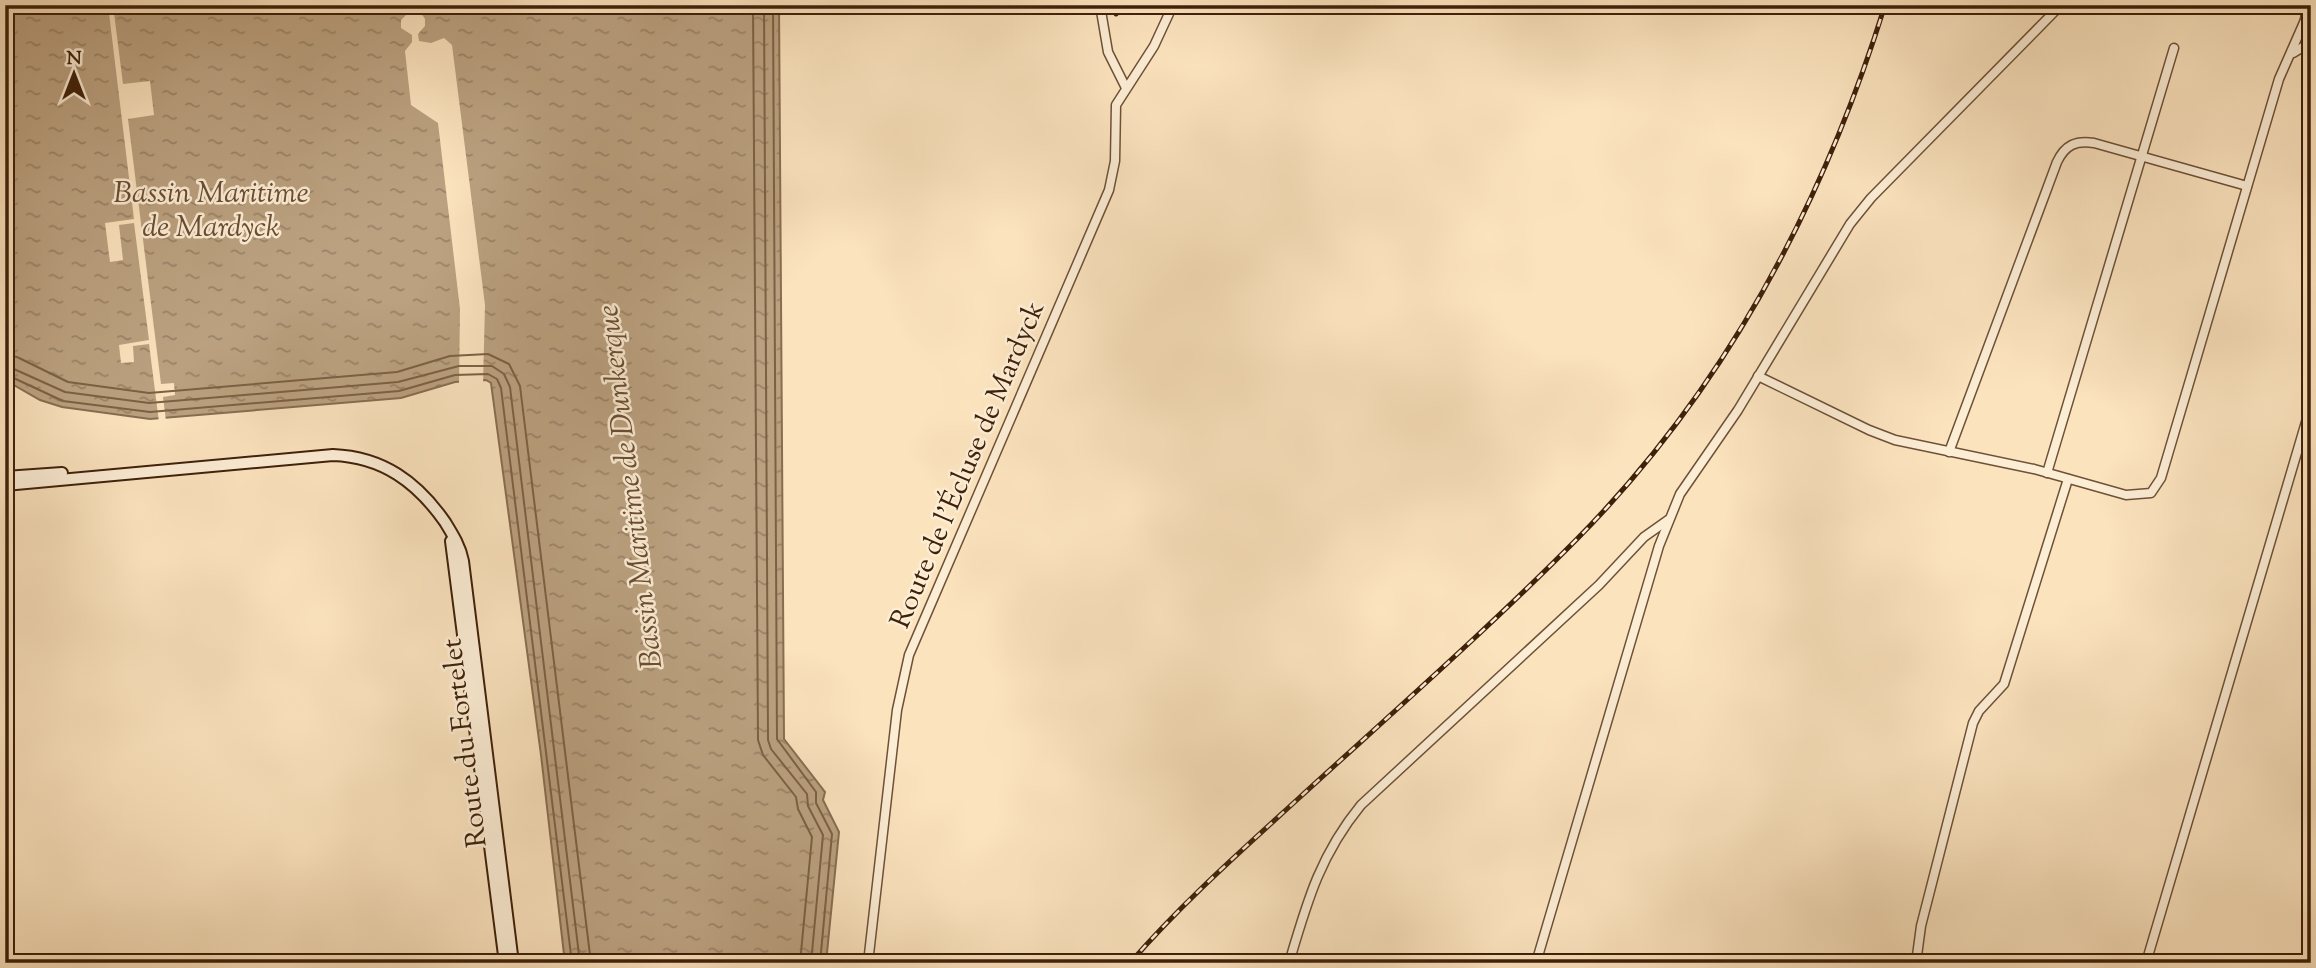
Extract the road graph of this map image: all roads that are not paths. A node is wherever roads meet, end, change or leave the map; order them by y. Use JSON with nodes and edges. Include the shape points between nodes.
{"nodes":[{"id":1,"x":1100,"y":5,"type":"edge"},
{"id":2,"x":1173,"y":5,"type":"edge"},
{"id":3,"x":2061,"y":5,"type":"edge"},
{"id":4,"x":2307,"y":5,"type":"edge"},
{"id":5,"x":2305,"y":19,"type":"junction"},
{"id":6,"x":2311,"y":33,"type":"edge"},
{"id":7,"x":2311,"y":42,"type":"edge"},
{"id":8,"x":2174,"y":48,"type":"dead end"},
{"id":9,"x":2284,"y":68,"type":"junction"},
{"id":10,"x":1126,"y":88,"type":"junction"},
{"id":11,"x":2142,"y":155,"type":"junction"},
{"id":12,"x":2247,"y":186,"type":"junction"},
{"id":13,"x":1758,"y":376,"type":"junction"},
{"id":14,"x":2311,"y":405,"type":"edge"},
{"id":15,"x":1949,"y":452,"type":"junction"},
{"id":16,"x":173,"y":467,"type":"junction"},
{"id":17,"x":2047,"y":473,"type":"junction"},
{"id":18,"x":5,"y":477,"type":"edge"},
{"id":19,"x":2068,"y":479,"type":"junction"},
{"id":20,"x":5,"y":485,"type":"edge"},
{"id":21,"x":1668,"y":520,"type":"junction"},
{"id":22,"x":444,"y":522,"type":"junction"},
{"id":23,"x":505,"y":963,"type":"edge"},
{"id":24,"x":513,"y":963,"type":"edge"},
{"id":25,"x":868,"y":963,"type":"edge"},
{"id":26,"x":1289,"y":963,"type":"edge"},
{"id":27,"x":1536,"y":963,"type":"edge"},
{"id":28,"x":1916,"y":963,"type":"edge"},
{"id":29,"x":2146,"y":963,"type":"edge"}],
"edges":[{"from":1,"to":10,"type":"street","via":[[1108,52]]},
{"from":2,"to":10,"type":"street","name":"Route de l'Écluse de Mardyck","via":[[1154,46]]},
{"from":3,"to":13,"type":"street","via":[[1860,211]]},
{"from":4,"to":5,"type":"street"},
{"from":5,"to":6,"type":"street"},
{"from":5,"to":9,"type":"street"},
{"from":7,"to":9,"type":"street","via":[[2296,50]]},
{"from":8,"to":11,"type":"street"},
{"from":9,"to":12,"type":"street"},
{"from":10,"to":25,"type":"street","name":"Route de l'Écluse de Mardyck","via":[[1116,105],[1115,161],[1109,190],[904,671]]},
{"from":11,"to":12,"type":"street"},
{"from":11,"to":15,"type":"street","via":[[2087,141],[2062,152]]},
{"from":11,"to":17,"type":"street"},
{"from":12,"to":19,"type":"street","via":[[2157,487],[2147,495],[2132,496]]},
{"from":13,"to":15,"type":"street","via":[[1877,433]]},
{"from":13,"to":21,"type":"street","via":[[1680,494]]},
{"from":14,"to":29,"type":"street"},
{"from":15,"to":17,"type":"street"},
{"from":16,"to":18,"type":"main road","name":"Route du Fortelet"},
{"from":16,"to":20,"type":"main road","name":"Route du Fortelet"},
{"from":16,"to":22,"type":"main road","name":"Route du Fortelet","via":[[317,455],[362,458],[416,486]]},
{"from":17,"to":19,"type":"street"},
{"from":19,"to":28,"type":"street","via":[[2004,684],[1973,723],[1921,926]]},
{"from":21,"to":26,"type":"street","via":[[1644,537],[1599,585],[1362,805],[1317,873]]},
{"from":21,"to":27,"type":"street"},
{"from":22,"to":23,"type":"main road","name":"Route du Fortelet","via":[[455,565]]},
{"from":22,"to":24,"type":"main road","name":"Route du Fortelet","via":[[458,544],[465,569]]}]}
